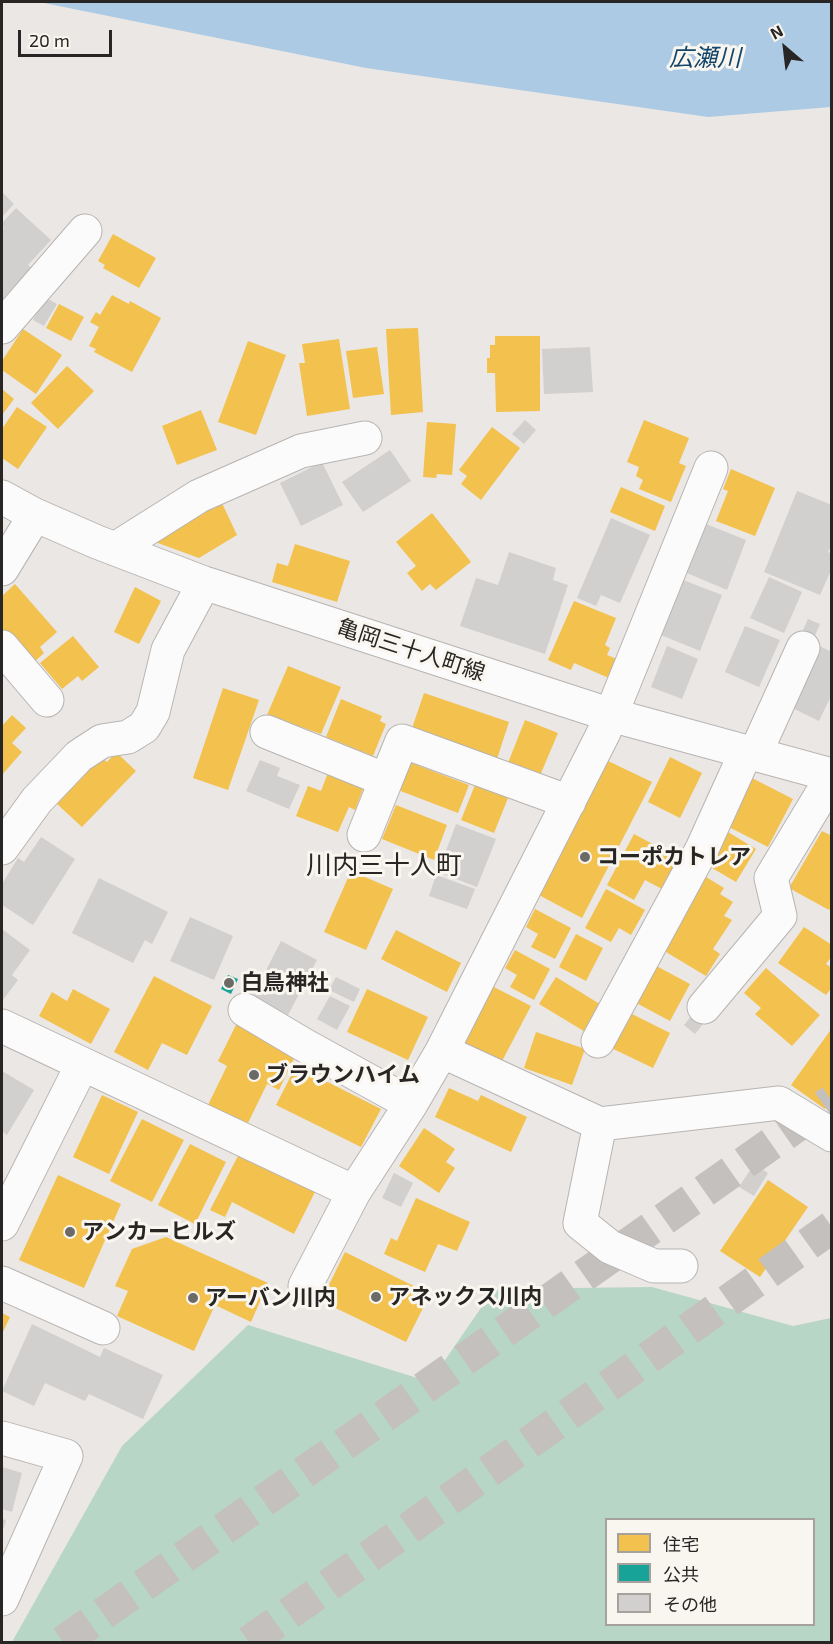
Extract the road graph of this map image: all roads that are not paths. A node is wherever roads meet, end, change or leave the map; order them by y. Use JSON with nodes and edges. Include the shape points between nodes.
{"nodes":[{"id":1,"x":85,"y":231,"type":"dead end"},
{"id":2,"x":2,"y":327,"type":"edge"},
{"id":3,"x":365,"y":438,"type":"dead end"},
{"id":4,"x":711,"y":468,"type":"dead end"},
{"id":5,"x":2,"y":497,"type":"edge"},
{"id":6,"x":35,"y":515,"type":"junction"},
{"id":7,"x":115,"y":549,"type":"junction"},
{"id":8,"x":2,"y":569,"type":"edge"},
{"id":9,"x":204,"y":583,"type":"junction"},
{"id":10,"x":2,"y":646,"type":"edge"},
{"id":11,"x":802,"y":648,"type":"dead end"},
{"id":12,"x":48,"y":700,"type":"dead end"},
{"id":13,"x":611,"y":715,"type":"junction"},
{"id":14,"x":267,"y":732,"type":"dead end"},
{"id":15,"x":750,"y":753,"type":"junction"},
{"id":16,"x":831,"y":776,"type":"edge"},
{"id":17,"x":386,"y":780,"type":"junction"},
{"id":18,"x":569,"y":802,"type":"junction"},
{"id":19,"x":364,"y":835,"type":"dead end"},
{"id":20,"x":2,"y":848,"type":"edge"},
{"id":21,"x":704,"y":1007,"type":"dead end"},
{"id":22,"x":246,"y":1010,"type":"dead end"},
{"id":23,"x":2,"y":1026,"type":"edge"},
{"id":24,"x":598,"y":1041,"type":"dead end"},
{"id":25,"x":442,"y":1051,"type":"junction"},
{"id":26,"x":82,"y":1065,"type":"junction"},
{"id":27,"x":411,"y":1104,"type":"junction"},
{"id":28,"x":600,"y":1124,"type":"junction"},
{"id":29,"x":831,"y":1135,"type":"edge"},
{"id":30,"x":354,"y":1192,"type":"junction"},
{"id":31,"x":2,"y":1224,"type":"edge"},
{"id":32,"x":681,"y":1266,"type":"dead end"},
{"id":33,"x":2,"y":1283,"type":"edge"},
{"id":34,"x":305,"y":1286,"type":"dead end"},
{"id":35,"x":103,"y":1328,"type":"dead end"},
{"id":36,"x":2,"y":1438,"type":"edge"},
{"id":37,"x":2,"y":1599,"type":"edge"}],
"edges":[{"from":1,"to":2,"type":"street"},
{"from":3,"to":7,"type":"street","via":[[301,451],[199,496]]},
{"from":4,"to":13,"type":"street"},
{"from":5,"to":6,"type":"street","name":"亀岡三十人町線"},
{"from":6,"to":7,"type":"street","name":"亀岡三十人町線"},
{"from":6,"to":8,"type":"street"},
{"from":7,"to":9,"type":"street","name":"亀岡三十人町線"},
{"from":9,"to":13,"type":"street","name":"亀岡三十人町線"},
{"from":9,"to":20,"type":"street","via":[[168,650],[153,712],[144,727],[128,737],[102,741],[79,756],[37,800]]},
{"from":10,"to":12,"type":"street"},
{"from":11,"to":15,"type":"street"},
{"from":13,"to":15,"type":"street","name":"亀岡三十人町線"},
{"from":13,"to":18,"type":"street"},
{"from":14,"to":17,"type":"street"},
{"from":15,"to":16,"type":"street","name":"亀岡三十人町線"},
{"from":15,"to":24,"type":"street"},
{"from":16,"to":21,"type":"street","via":[[771,879],[780,916]]},
{"from":17,"to":18,"type":"street","via":[[402,741]]},
{"from":17,"to":19,"type":"street"},
{"from":18,"to":25,"type":"street"},
{"from":22,"to":27,"type":"street"},
{"from":23,"to":26,"type":"street"},
{"from":25,"to":27,"type":"street"},
{"from":25,"to":28,"type":"street"},
{"from":26,"to":30,"type":"street"},
{"from":26,"to":31,"type":"street"},
{"from":27,"to":30,"type":"street"},
{"from":28,"to":29,"type":"street","via":[[778,1103]]},
{"from":28,"to":32,"type":"street","via":[[580,1223],[610,1247],[645,1263]]},
{"from":30,"to":34,"type":"street"},
{"from":33,"to":35,"type":"street"},
{"from":36,"to":37,"type":"street","via":[[66,1456]]}]}
